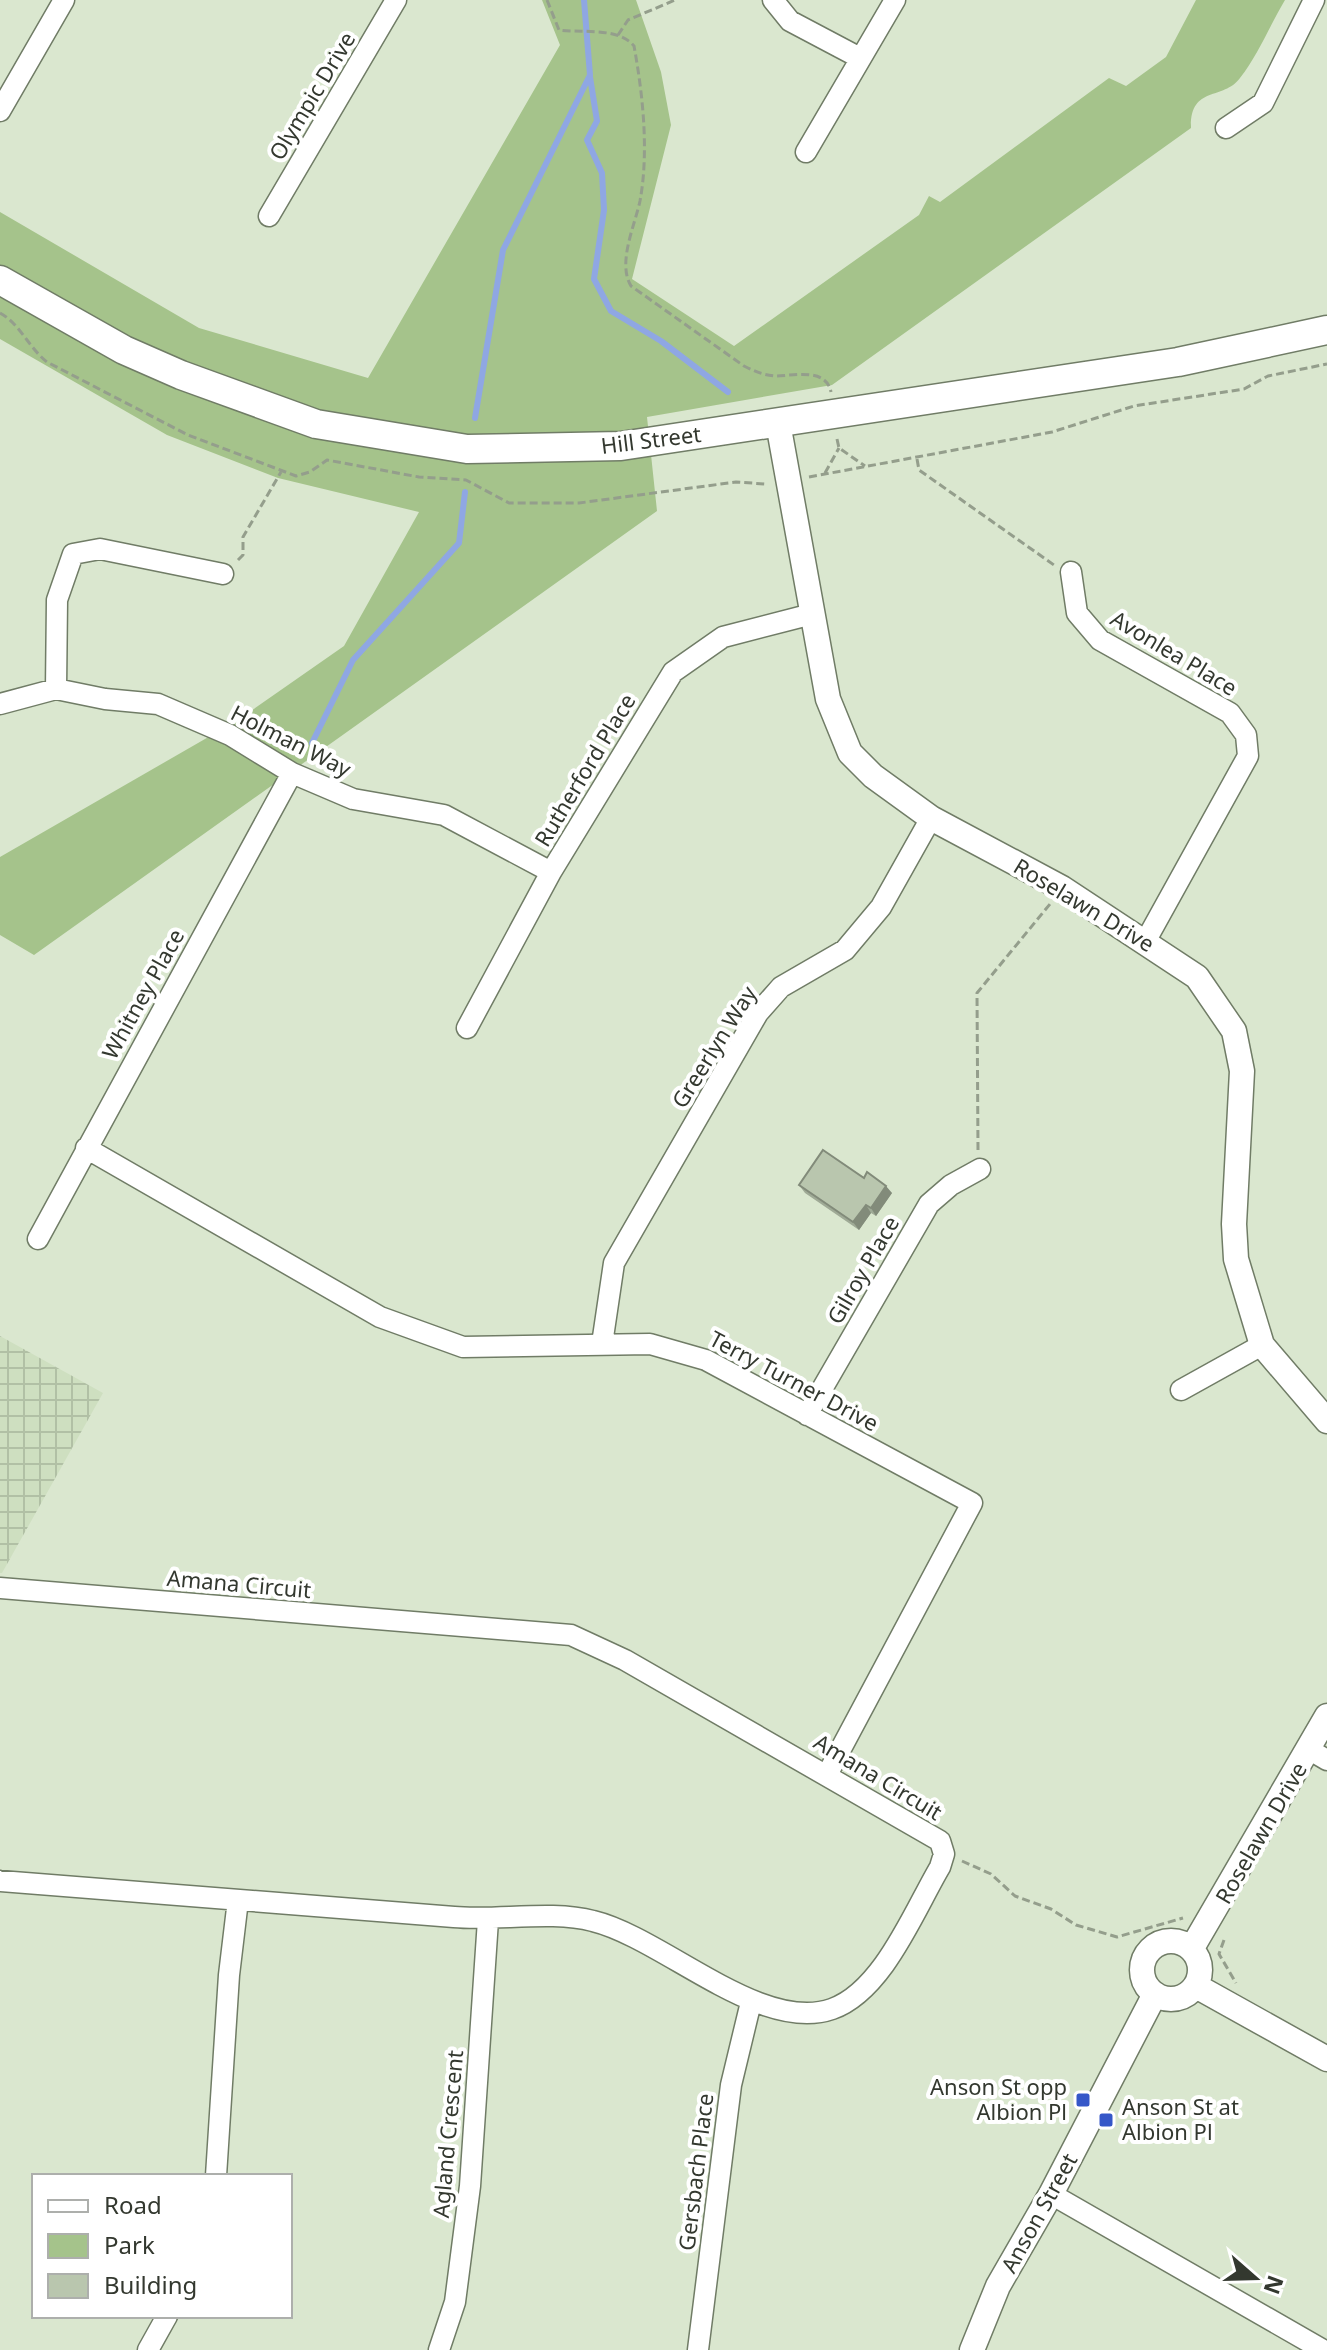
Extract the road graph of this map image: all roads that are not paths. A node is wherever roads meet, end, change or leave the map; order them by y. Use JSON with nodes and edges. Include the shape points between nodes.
{"nodes":[{"id":1,"x":64,"y":0,"type":"edge"},
{"id":2,"x":396,"y":0,"type":"edge"},
{"id":3,"x":773,"y":0,"type":"edge"},
{"id":4,"x":895,"y":0,"type":"edge"},
{"id":5,"x":1314,"y":0,"type":"edge"},
{"id":6,"x":860,"y":58,"type":"junction"},
{"id":7,"x":0,"y":111,"type":"edge"},
{"id":8,"x":1226,"y":128,"type":"dead end"},
{"id":9,"x":806,"y":152,"type":"dead end"},
{"id":10,"x":269,"y":216,"type":"dead end"},
{"id":11,"x":0,"y":280,"type":"edge"},
{"id":12,"x":1327,"y":330,"type":"edge"},
{"id":13,"x":778,"y":423,"type":"junction"},
{"id":14,"x":1071,"y":572,"type":"road end"},
{"id":15,"x":223,"y":574,"type":"road end"},
{"id":16,"x":812,"y":614,"type":"junction"},
{"id":17,"x":56,"y":689,"type":"junction"},
{"id":18,"x":0,"y":704,"type":"edge"},
{"id":19,"x":292,"y":773,"type":"junction"},
{"id":20,"x":931,"y":818,"type":"junction"},
{"id":21,"x":551,"y":872,"type":"junction"},
{"id":22,"x":1145,"y":942,"type":"junction"},
{"id":23,"x":467,"y":1028,"type":"dead end"},
{"id":24,"x":86,"y":1148,"type":"junction"},
{"id":25,"x":980,"y":1169,"type":"road end"},
{"id":26,"x":38,"y":1239,"type":"dead end"},
{"id":27,"x":602,"y":1344,"type":"junction"},
{"id":28,"x":1262,"y":1345,"type":"junction"},
{"id":29,"x":1181,"y":1390,"type":"dead end"},
{"id":30,"x":807,"y":1415,"type":"junction"},
{"id":31,"x":1327,"y":1421,"type":"edge"},
{"id":32,"x":0,"y":1588,"type":"edge"},
{"id":33,"x":1327,"y":1716,"type":"edge"},
{"id":34,"x":1318,"y":1755,"type":"edge"},
{"id":35,"x":828,"y":1773,"type":"junction"},
{"id":36,"x":0,"y":1881,"type":"edge"},
{"id":37,"x":238,"y":1900,"type":"junction"},
{"id":38,"x":488,"y":1920,"type":"junction"},
{"id":39,"x":1198,"y":1938,"type":"junction"},
{"id":40,"x":1196,"y":1986,"type":"junction"},
{"id":41,"x":1155,"y":1994,"type":"junction"},
{"id":42,"x":751,"y":2002,"type":"junction"},
{"id":43,"x":1327,"y":2059,"type":"edge"},
{"id":44,"x":216,"y":2174,"type":"edge"},
{"id":45,"x":1051,"y":2194,"type":"junction"},
{"id":46,"x":166,"y":2318,"type":"edge"},
{"id":47,"x":1300,"y":2345,"type":"edge"},
{"id":48,"x":148,"y":2350,"type":"edge"},
{"id":49,"x":439,"y":2350,"type":"edge"},
{"id":50,"x":698,"y":2350,"type":"edge"},
{"id":51,"x":972,"y":2350,"type":"edge"},
{"id":52,"x":1323,"y":2350,"type":"edge"}],
"edges":[{"from":1,"to":7,"type":"street"},
{"from":2,"to":10,"type":"street","name":"Olympic Drive"},
{"from":3,"to":6,"type":"street","via":[[790,21]]},
{"from":4,"to":6,"type":"street"},
{"from":5,"to":8,"type":"street","via":[[1263,103]]},
{"from":6,"to":9,"type":"street"},
{"from":11,"to":13,"type":"main road","name":"Hill Street","via":[[124,350],[316,424],[467,449],[621,446]]},
{"from":12,"to":13,"type":"main road","name":"Hill Street","via":[[1178,362]]},
{"from":13,"to":16,"type":"street","name":"Roselawn Drive"},
{"from":14,"to":22,"type":"street","name":"Avonlea Place","via":[[1077,613],[1100,640],[1230,713],[1246,735],[1248,756]]},
{"from":15,"to":17,"type":"street","via":[[100,549],[73,554],[57,600]]},
{"from":16,"to":20,"type":"street","name":"Roselawn Drive","via":[[828,699],[850,753]]},
{"from":16,"to":21,"type":"street","name":"Rutherford Place","via":[[723,637],[673,672]]},
{"from":17,"to":18,"type":"street","name":"Holman Way"},
{"from":17,"to":19,"type":"street","name":"Holman Way","via":[[158,704],[230,735]]},
{"from":19,"to":21,"type":"street","name":"Holman Way","via":[[353,799],[444,815]]},
{"from":19,"to":24,"type":"street","name":"Whitney Place"},
{"from":20,"to":22,"type":"street","name":"Roselawn Drive","via":[[1062,888]]},
{"from":20,"to":27,"type":"street","name":"Greerlyn Way","via":[[881,907],[845,950],[781,987],[758,1013],[614,1263]]},
{"from":21,"to":23,"type":"street","name":"Rutherford Place"},
{"from":22,"to":28,"type":"street","name":"Roselawn Drive","via":[[1197,977],[1234,1031],[1242,1071],[1236,1259]]},
{"from":24,"to":26,"type":"street","name":"Whitney Place"},
{"from":24,"to":27,"type":"street","name":"Terry Turner Drive","via":[[380,1317],[463,1347]]},
{"from":25,"to":30,"type":"street","name":"Gilroy Place","via":[[929,1204]]},
{"from":27,"to":30,"type":"street","name":"Terry Turner Drive","via":[[650,1344],[682,1351]]},
{"from":28,"to":29,"type":"street"},
{"from":28,"to":31,"type":"street","name":"Roselawn Drive"},
{"from":30,"to":35,"type":"street","name":"Terry Turner Drive","via":[[972,1503]]},
{"from":32,"to":35,"type":"street","name":"Amana Circuit","via":[[571,1635]]},
{"from":33,"to":34,"type":"street","name":"Roselawn Drive"},
{"from":34,"to":39,"type":"street","name":"Roselawn Drive"},
{"from":35,"to":42,"type":"street","name":"Amana Circuit","via":[[940,1841],[940,1867],[879,1973],[859,1993],[831,2010],[791,2012]]},
{"from":36,"to":37,"type":"street","name":"Amana Circuit"},
{"from":37,"to":38,"type":"street","name":"Amana Circuit"},
{"from":37,"to":44,"type":"street"},
{"from":38,"to":42,"type":"street","name":"Amana Circuit","via":[[579,1917],[608,1924]]},
{"from":38,"to":49,"type":"street","name":"Agland Crescent","via":[[470,2186],[455,2302]]},
{"from":39,"to":40,"type":"street","via":[[1201,1971]]},
{"from":39,"to":41,"type":"street","via":[[1163,1941],[1146,1955],[1143,1976]]},
{"from":40,"to":41,"type":"street","via":[[1177,1999]]},
{"from":40,"to":43,"type":"street"},
{"from":41,"to":45,"type":"street","name":"Anson Street"},
{"from":42,"to":50,"type":"street","name":"Gersbach Place","via":[[731,2085]]},
{"from":45,"to":47,"type":"street"},
{"from":45,"to":51,"type":"street","name":"Anson Street","via":[[998,2286]]},
{"from":46,"to":48,"type":"street"},
{"from":47,"to":52,"type":"street"}]}
